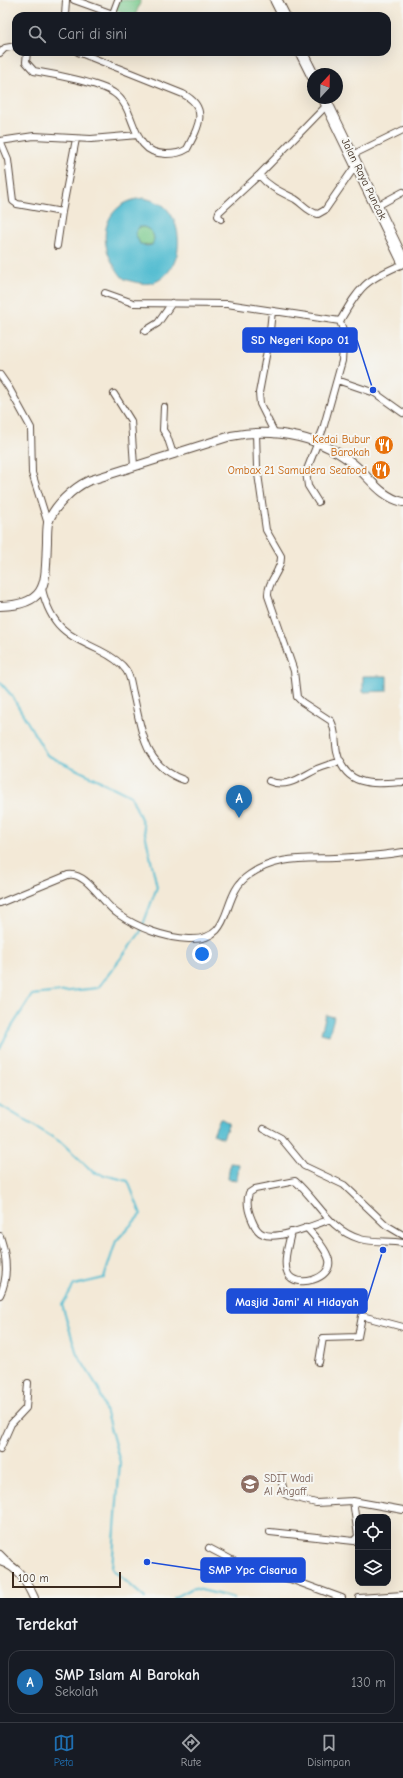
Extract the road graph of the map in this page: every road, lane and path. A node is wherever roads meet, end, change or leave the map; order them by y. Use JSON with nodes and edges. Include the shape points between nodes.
{"nodes":[{"id":1,"x":66,"y":0,"type":"edge"},
{"id":2,"x":74,"y":0,"type":"edge"},
{"id":3,"x":118,"y":0,"type":"edge"},
{"id":4,"x":276,"y":0,"type":"edge"},
{"id":5,"x":65,"y":12,"type":"edge"},
{"id":6,"x":104,"y":12,"type":"edge"},
{"id":7,"x":113,"y":12,"type":"edge"},
{"id":8,"x":282,"y":12,"type":"edge"},
{"id":9,"x":12,"y":47,"type":"edge"},
{"id":10,"x":0,"y":53,"type":"edge"},
{"id":11,"x":27,"y":56,"type":"edge"},
{"id":12,"x":88,"y":56,"type":"edge"},
{"id":13,"x":96,"y":56,"type":"edge"},
{"id":14,"x":303,"y":56,"type":"edge"},
{"id":15,"x":95,"y":59,"type":"junction"},
{"id":16,"x":309,"y":68,"type":"edge"},
{"id":17,"x":322,"y":104,"type":"edge"},
{"id":18,"x":326,"y":104,"type":"edge"},
{"id":19,"x":403,"y":130,"type":"edge"},
{"id":20,"x":138,"y":135,"type":"junction"},
{"id":21,"x":76,"y":139,"type":"junction"},
{"id":22,"x":0,"y":141,"type":"edge"},
{"id":23,"x":354,"y":160,"type":"junction"},
{"id":24,"x":259,"y":175,"type":"junction"},
{"id":25,"x":403,"y":192,"type":"edge"},
{"id":26,"x":377,"y":206,"type":"junction"},
{"id":27,"x":62,"y":212,"type":"junction"},
{"id":28,"x":222,"y":219,"type":"dead end"},
{"id":29,"x":57,"y":246,"type":"dead end"},
{"id":30,"x":403,"y":262,"type":"edge"},
{"id":31,"x":105,"y":293,"type":"dead end"},
{"id":32,"x":172,"y":303,"type":"junction"},
{"id":33,"x":272,"y":311,"type":"junction"},
{"id":34,"x":340,"y":321,"type":"junction"},
{"id":35,"x":145,"y":331,"type":"dead end"},
{"id":36,"x":0,"y":375,"type":"edge"},
{"id":37,"x":337,"y":380,"type":"junction"},
{"id":38,"x":114,"y":394,"type":"dead end"},
{"id":39,"x":164,"y":407,"type":"dead end"},
{"id":40,"x":403,"y":413,"type":"edge"},
{"id":41,"x":256,"y":433,"type":"junction"},
{"id":42,"x":275,"y":434,"type":"junction"},
{"id":43,"x":317,"y":442,"type":"junction"},
{"id":44,"x":173,"y":454,"type":"junction"},
{"id":45,"x":134,"y":466,"type":"junction"},
{"id":46,"x":318,"y":502,"type":"dead end"},
{"id":47,"x":403,"y":502,"type":"edge"},
{"id":48,"x":48,"y":524,"type":"junction"},
{"id":49,"x":42,"y":589,"type":"junction"},
{"id":50,"x":0,"y":606,"type":"edge"},
{"id":51,"x":341,"y":761,"type":"junction"},
{"id":52,"x":184,"y":780,"type":"dead end"},
{"id":53,"x":269,"y":782,"type":"dead end"},
{"id":54,"x":403,"y":782,"type":"edge"},
{"id":55,"x":403,"y":852,"type":"edge"},
{"id":56,"x":0,"y":903,"type":"edge"},
{"id":57,"x":264,"y":1128,"type":"dead end"},
{"id":58,"x":328,"y":1220,"type":"junction"},
{"id":59,"x":306,"y":1227,"type":"junction"},
{"id":60,"x":291,"y":1232,"type":"junction"},
{"id":61,"x":403,"y":1235,"type":"edge"},
{"id":62,"x":0,"y":1236,"type":"edge"},
{"id":63,"x":403,"y":1243,"type":"edge"},
{"id":64,"x":0,"y":1295,"type":"edge"},
{"id":65,"x":403,"y":1327,"type":"edge"},
{"id":66,"x":319,"y":1362,"type":"dead end"},
{"id":67,"x":28,"y":1383,"type":"dead end"},
{"id":68,"x":0,"y":1449,"type":"edge"},
{"id":69,"x":280,"y":1476,"type":"dead end"},
{"id":70,"x":353,"y":1501,"type":"junction"},
{"id":71,"x":403,"y":1510,"type":"edge"},
{"id":72,"x":270,"y":1532,"type":"dead end"},
{"id":73,"x":209,"y":1548,"type":"dead end"},
{"id":74,"x":0,"y":1554,"type":"edge"},
{"id":75,"x":0,"y":1561,"type":"edge"},
{"id":76,"x":10,"y":1564,"type":"junction"},
{"id":77,"x":403,"y":1595,"type":"edge"},
{"id":78,"x":34,"y":1598,"type":"edge"},
{"id":79,"x":342,"y":1598,"type":"edge"},
{"id":80,"x":359,"y":1598,"type":"edge"}],
"edges":[{"from":1,"to":5,"type":"street"},
{"from":2,"to":6,"type":"street"},
{"from":3,"to":7,"type":"street"},
{"from":4,"to":8,"type":"highway"},
{"from":9,"to":10,"type":"street","via":[[5,48]]},
{"from":11,"to":20,"type":"street","via":[[26,62],[34,71],[61,76],[113,92],[123,103]]},
{"from":12,"to":15,"type":"street"},
{"from":13,"to":15,"type":"street"},
{"from":14,"to":16,"type":"highway"},
{"from":15,"to":20,"type":"street","via":[[184,94],[198,105],[198,125],[185,151],[152,153]]},
{"from":17,"to":24,"type":"street"},
{"from":18,"to":23,"type":"highway","name":"Jalan Raya Puncak"},
{"from":19,"to":23,"type":"street"},
{"from":20,"to":21,"type":"street"},
{"from":21,"to":22,"type":"street","via":[[34,136]]},
{"from":21,"to":27,"type":"street"},
{"from":22,"to":27,"type":"street","via":[[8,160],[13,201]]},
{"from":23,"to":24,"type":"street","via":[[325,210],[318,214],[274,189]]},
{"from":23,"to":26,"type":"highway","name":"Jalan Raya Puncak"},
{"from":24,"to":28,"type":"street","via":[[219,212],[218,216]]},
{"from":25,"to":26,"type":"street"},
{"from":26,"to":30,"type":"highway","name":"Jalan Raya Puncak"},
{"from":27,"to":29,"type":"street"},
{"from":30,"to":34,"type":"street","via":[[359,289]]},
{"from":31,"to":32,"type":"street","via":[[133,303]]},
{"from":32,"to":33,"type":"street","via":[[227,304]]},
{"from":32,"to":35,"type":"street","via":[[158,323]]},
{"from":33,"to":34,"type":"street"},
{"from":33,"to":42,"type":"street","via":[[259,393],[260,404]]},
{"from":34,"to":37,"type":"street","via":[[344,333]]},
{"from":36,"to":48,"type":"street","via":[[31,428],[32,473]]},
{"from":37,"to":40,"type":"street","via":[[375,393]]},
{"from":37,"to":43,"type":"street"},
{"from":38,"to":45,"type":"street","via":[[131,421]]},
{"from":39,"to":44,"type":"street","via":[[163,430]]},
{"from":41,"to":42,"type":"main road"},
{"from":41,"to":44,"type":"main road","via":[[231,436]]},
{"from":41,"to":51,"type":"street","via":[[257,467],[266,530],[281,556],[278,570],[268,589],[268,596],[284,636],[294,671],[297,697],[331,721]]},
{"from":42,"to":43,"type":"main road"},
{"from":43,"to":46,"type":"street","via":[[306,476],[308,486]]},
{"from":43,"to":47,"type":"main road","via":[[345,458],[386,495]]},
{"from":44,"to":45,"type":"main road"},
{"from":45,"to":48,"type":"main road","via":[[83,484],[54,512]]},
{"from":48,"to":49,"type":"main road","via":[[46,570]]},
{"from":49,"to":50,"type":"main road","via":[[26,602]]},
{"from":49,"to":52,"type":"street","via":[[49,611],[59,627],[69,635],[108,654],[126,670],[143,741],[162,768]]},
{"from":51,"to":53,"type":"street","via":[[288,783]]},
{"from":51,"to":54,"type":"street","via":[[350,774],[362,782]]},
{"from":55,"to":56,"type":"street","via":[[298,858],[265,866],[248,875],[237,887],[223,923],[215,933],[203,939],[171,937],[140,925],[113,910],[87,882],[75,874]]},
{"from":57,"to":61,"type":"street","via":[[281,1138],[304,1166],[344,1185],[386,1225]]},
{"from":58,"to":59,"type":"street"},
{"from":58,"to":60,"type":"street","via":[[295,1182],[250,1191],[248,1209],[251,1220],[259,1231],[271,1236]]},
{"from":58,"to":63,"type":"street","via":[[340,1230],[358,1238],[372,1242]]},
{"from":59,"to":60,"type":"street"},
{"from":59,"to":60,"type":"street","via":[[329,1260],[328,1269],[316,1279],[291,1279],[287,1273],[286,1258]]},
{"from":62,"to":64,"type":"street","via":[[6,1260],[4,1284]]},
{"from":65,"to":66,"type":"street","via":[[362,1316],[358,1337],[323,1338]]},
{"from":67,"to":68,"type":"street","via":[[26,1408],[11,1424]]},
{"from":69,"to":70,"type":"street","via":[[285,1494],[289,1496],[316,1503]]},
{"from":70,"to":71,"type":"street"},
{"from":70,"to":72,"type":"street","via":[[358,1536],[354,1541]]},
{"from":73,"to":79,"type":"street","via":[[251,1570],[290,1579]]},
{"from":74,"to":76,"type":"street"},
{"from":75,"to":76,"type":"main road"},
{"from":76,"to":78,"type":"main road","via":[[23,1577]]},
{"from":77,"to":80,"type":"street"}]}
